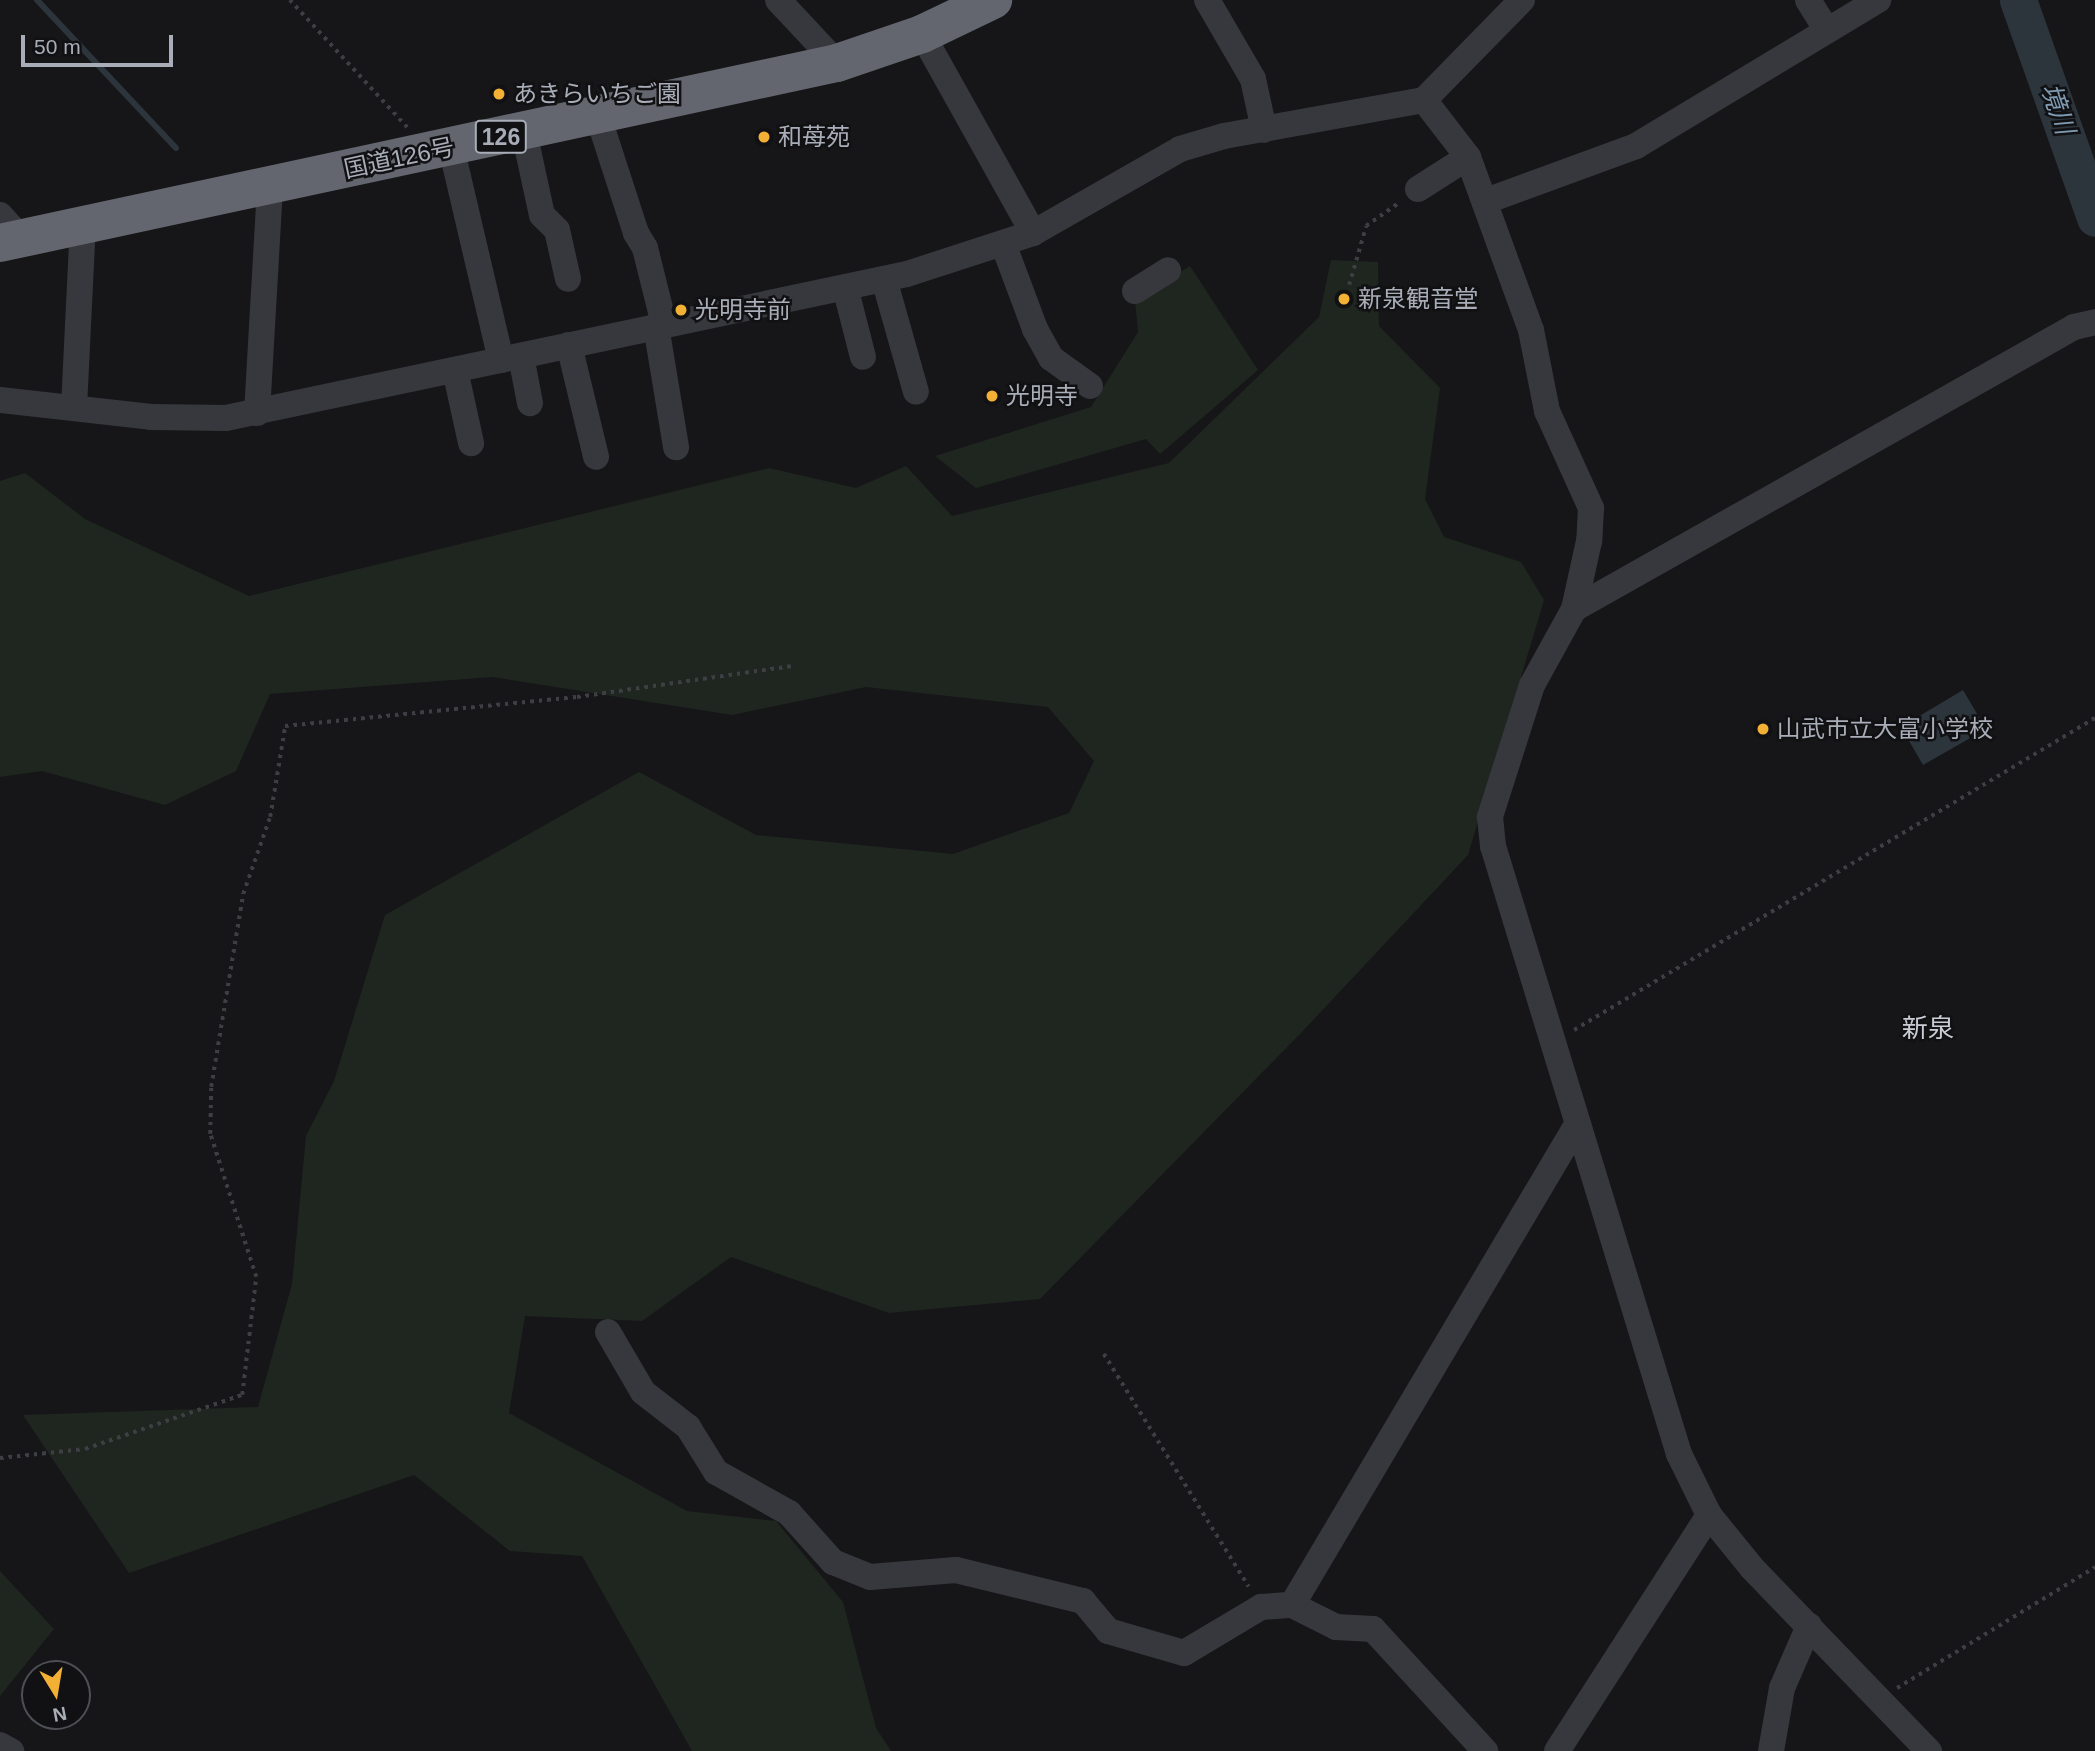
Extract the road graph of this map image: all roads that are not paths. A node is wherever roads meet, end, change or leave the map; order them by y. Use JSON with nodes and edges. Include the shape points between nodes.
{"nodes":[{"id":1,"x":778,"y":0,"type":"edge"},
{"id":2,"x":993,"y":0,"type":"edge"},
{"id":3,"x":1207,"y":0,"type":"edge"},
{"id":4,"x":1522,"y":0,"type":"edge"},
{"id":5,"x":1808,"y":0,"type":"edge"},
{"id":6,"x":1878,"y":0,"type":"edge"},
{"id":7,"x":1827,"y":30,"type":"junction"},
{"id":8,"x":922,"y":34,"type":"junction"},
{"id":9,"x":836,"y":63,"type":"junction"},
{"id":10,"x":1424,"y":100,"type":"junction"},
{"id":11,"x":598,"y":116,"type":"junction"},
{"id":12,"x":1264,"y":130,"type":"junction"},
{"id":13,"x":524,"y":132,"type":"junction"},
{"id":14,"x":441,"y":149,"type":"junction"},
{"id":15,"x":1468,"y":157,"type":"junction"},
{"id":16,"x":270,"y":186,"type":"junction"},
{"id":17,"x":1418,"y":189,"type":"road end"},
{"id":18,"x":1486,"y":201,"type":"junction"},
{"id":19,"x":83,"y":225,"type":"junction"},
{"id":20,"x":7,"y":232,"type":"edge"},
{"id":21,"x":1034,"y":233,"type":"junction"},
{"id":22,"x":1004,"y":246,"type":"junction"},
{"id":23,"x":1168,"y":270,"type":"dead end"},
{"id":24,"x":568,"y":279,"type":"dead end"},
{"id":25,"x":884,"y":279,"type":"junction"},
{"id":26,"x":845,"y":287,"type":"junction"},
{"id":27,"x":1135,"y":291,"type":"dead end"},
{"id":28,"x":2085,"y":324,"type":"edge"},
{"id":29,"x":660,"y":325,"type":"junction"},
{"id":30,"x":569,"y":345,"type":"junction"},
{"id":31,"x":863,"y":357,"type":"dead end"},
{"id":32,"x":511,"y":358,"type":"junction"},
{"id":33,"x":455,"y":370,"type":"junction"},
{"id":34,"x":1090,"y":386,"type":"dead end"},
{"id":35,"x":916,"y":392,"type":"dead end"},
{"id":36,"x":0,"y":400,"type":"edge"},
{"id":37,"x":530,"y":403,"type":"dead end"},
{"id":38,"x":74,"y":407,"type":"junction"},
{"id":39,"x":257,"y":413,"type":"junction"},
{"id":40,"x":471,"y":443,"type":"dead end"},
{"id":41,"x":676,"y":447,"type":"dead end"},
{"id":42,"x":596,"y":457,"type":"dead end"},
{"id":43,"x":1574,"y":609,"type":"junction"},
{"id":44,"x":1578,"y":1123,"type":"junction"},
{"id":45,"x":608,"y":1332,"type":"dead end"},
{"id":46,"x":1709,"y":1515,"type":"junction"},
{"id":47,"x":1292,"y":1605,"type":"junction"},
{"id":48,"x":1809,"y":1626,"type":"junction"},
{"id":49,"x":0,"y":1745,"type":"edge"},
{"id":50,"x":11,"y":1751,"type":"edge"},
{"id":51,"x":1485,"y":1751,"type":"edge"},
{"id":52,"x":1557,"y":1751,"type":"edge"},
{"id":53,"x":1771,"y":1751,"type":"edge"},
{"id":54,"x":1929,"y":1751,"type":"edge"}],
"edges":[{"from":1,"to":9,"type":"street"},
{"from":2,"to":8,"type":"highway","name":"国道126号","number":"126"},
{"from":3,"to":12,"type":"street","via":[[1252,79]]},
{"from":4,"to":10,"type":"street"},
{"from":5,"to":7,"type":"street"},
{"from":6,"to":7,"type":"street"},
{"from":7,"to":18,"type":"street","via":[[1636,146]]},
{"from":8,"to":9,"type":"highway","name":"国道126号","number":"126"},
{"from":8,"to":21,"type":"street"},
{"from":9,"to":11,"type":"highway","name":"国道126号","number":"126"},
{"from":10,"to":12,"type":"street"},
{"from":10,"to":15,"type":"street"},
{"from":11,"to":13,"type":"highway","name":"国道126号","number":"126"},
{"from":11,"to":29,"type":"street","via":[[645,248]]},
{"from":12,"to":21,"type":"street","via":[[1180,149]]},
{"from":13,"to":14,"type":"highway","name":"国道126号","number":"126"},
{"from":13,"to":24,"type":"street","via":[[542,215],[557,230]]},
{"from":14,"to":16,"type":"highway","name":"国道126号","number":"126"},
{"from":14,"to":32,"type":"street"},
{"from":15,"to":17,"type":"street"},
{"from":15,"to":18,"type":"street"},
{"from":16,"to":19,"type":"highway","name":"国道126号","number":"126"},
{"from":16,"to":39,"type":"street"},
{"from":18,"to":43,"type":"street","via":[[1531,330],[1547,411],[1591,508],[1589,541]]},
{"from":19,"to":20,"type":"highway","name":"国道126号","number":"126"},
{"from":19,"to":38,"type":"street"},
{"from":21,"to":22,"type":"street"},
{"from":22,"to":25,"type":"street"},
{"from":22,"to":34,"type":"street","via":[[1035,329],[1051,358]]},
{"from":23,"to":27,"type":"street"},
{"from":25,"to":26,"type":"street"},
{"from":25,"to":35,"type":"street"},
{"from":26,"to":29,"type":"street"},
{"from":26,"to":31,"type":"street"},
{"from":28,"to":43,"type":"street"},
{"from":29,"to":30,"type":"street"},
{"from":29,"to":41,"type":"street"},
{"from":30,"to":32,"type":"street"},
{"from":30,"to":42,"type":"street"},
{"from":32,"to":33,"type":"street"},
{"from":32,"to":37,"type":"street"},
{"from":33,"to":39,"type":"street"},
{"from":33,"to":40,"type":"street"},
{"from":36,"to":38,"type":"street"},
{"from":38,"to":39,"type":"street","via":[[192,420]]},
{"from":43,"to":44,"type":"street","via":[[1532,685],[1490,817],[1493,846]]},
{"from":44,"to":46,"type":"street","via":[[1679,1454]]},
{"from":44,"to":47,"type":"street"},
{"from":45,"to":47,"type":"street","via":[[643,1392],[688,1427],[716,1472],[789,1513],[833,1562],[870,1577],[956,1570],[1083,1601],[1108,1631],[1184,1653],[1261,1607]]},
{"from":46,"to":48,"type":"street"},
{"from":46,"to":52,"type":"street"},
{"from":47,"to":51,"type":"street","via":[[1336,1627],[1373,1629]]},
{"from":48,"to":53,"type":"street","via":[[1782,1688]]},
{"from":48,"to":54,"type":"street"},
{"from":49,"to":50,"type":"street"}]}
